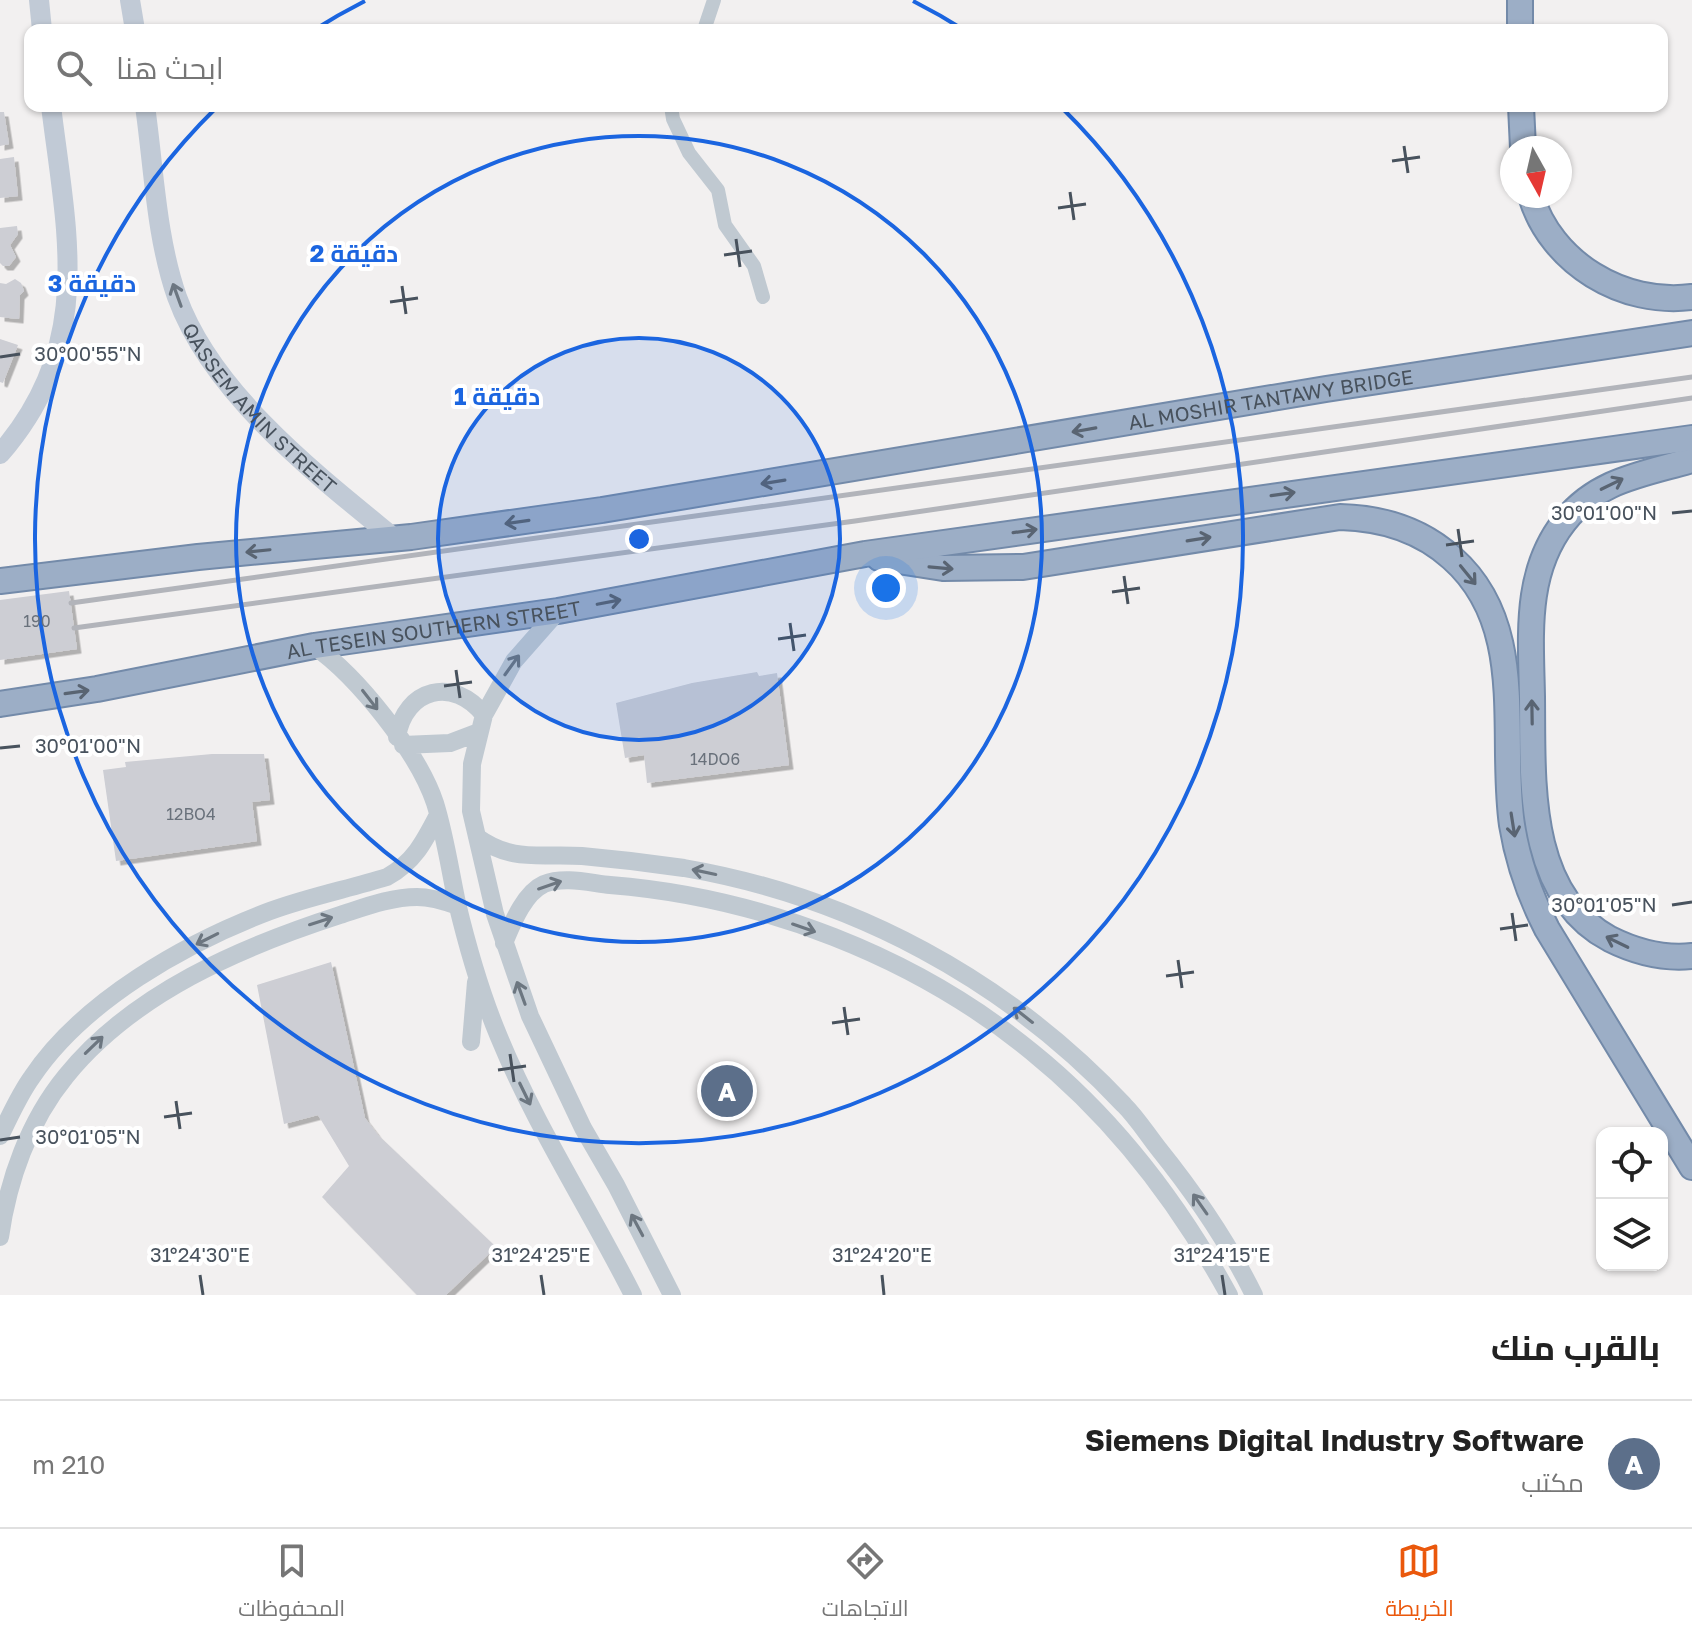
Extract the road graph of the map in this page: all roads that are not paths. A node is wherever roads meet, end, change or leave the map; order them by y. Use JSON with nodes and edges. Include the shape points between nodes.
{"nodes":[{"id":1,"x":39,"y":0,"type":"edge"},
{"id":2,"x":130,"y":0,"type":"edge"},
{"id":3,"x":1520,"y":0,"type":"edge"},
{"id":4,"x":712,"y":1,"type":"edge"},
{"id":5,"x":41,"y":24,"type":"edge"},
{"id":6,"x":134,"y":24,"type":"edge"},
{"id":7,"x":706,"y":24,"type":"edge"},
{"id":8,"x":1520,"y":24,"type":"edge"},
{"id":9,"x":52,"y":112,"type":"edge"},
{"id":10,"x":146,"y":112,"type":"edge"},
{"id":11,"x":672,"y":112,"type":"edge"},
{"id":12,"x":1521,"y":112,"type":"edge"},
{"id":13,"x":1522,"y":136,"type":"edge"},
{"id":14,"x":1536,"y":208,"type":"edge"},
{"id":15,"x":763,"y":297,"type":"dead end"},
{"id":16,"x":1692,"y":297,"type":"edge"},
{"id":17,"x":1692,"y":333,"type":"edge"},
{"id":18,"x":1692,"y":438,"type":"edge"},
{"id":19,"x":0,"y":454,"type":"edge"},
{"id":20,"x":1692,"y":460,"type":"edge"},
{"id":21,"x":394,"y":538,"type":"junction"},
{"id":22,"x":865,"y":554,"type":"junction"},
{"id":23,"x":0,"y":581,"type":"edge"},
{"id":24,"x":558,"y":611,"type":"junction"},
{"id":25,"x":314,"y":646,"type":"junction"},
{"id":26,"x":0,"y":704,"type":"edge"},
{"id":27,"x":481,"y":724,"type":"junction"},
{"id":28,"x":400,"y":741,"type":"junction"},
{"id":29,"x":438,"y":815,"type":"junction"},
{"id":30,"x":477,"y":837,"type":"junction"},
{"id":31,"x":458,"y":906,"type":"junction"},
{"id":32,"x":504,"y":943,"type":"junction"},
{"id":33,"x":1692,"y":956,"type":"edge"},
{"id":34,"x":477,"y":975,"type":"junction"},
{"id":35,"x":988,"y":989,"type":"junction"},
{"id":36,"x":975,"y":1010,"type":"junction"},
{"id":37,"x":471,"y":1042,"type":"dead end"},
{"id":38,"x":42,"y":1064,"type":"junction"},
{"id":39,"x":63,"y":1079,"type":"junction"},
{"id":40,"x":0,"y":1136,"type":"edge"},
{"id":41,"x":1692,"y":1167,"type":"edge"},
{"id":42,"x":0,"y":1237,"type":"edge"},
{"id":43,"x":633,"y":1295,"type":"edge"},
{"id":44,"x":672,"y":1295,"type":"edge"},
{"id":45,"x":1229,"y":1295,"type":"edge"},
{"id":46,"x":1254,"y":1295,"type":"edge"}],
"edges":[{"from":1,"to":5,"type":"main road"},
{"from":2,"to":6,"type":"main road"},
{"from":3,"to":8,"type":"highway"},
{"from":4,"to":7,"type":"street"},
{"from":9,"to":19,"type":"main road","via":[[69,256],[66,316],[40,393]]},
{"from":21,"to":10,"type":"main road","name":"QASSEM AMIN STREET","one_way":true,"via":[[262,422],[195,335],[166,257]]},
{"from":11,"to":15,"type":"street","via":[[689,153],[718,190],[725,225],[754,266]]},
{"from":12,"to":13,"type":"highway"},
{"from":14,"to":16,"type":"highway","via":[[1558,245],[1593,275],[1645,295]]},
{"from":17,"to":21,"type":"highway","name":"AL MOSHIR TANTAWY BRIDGE","one_way":true,"via":[[587,512]]},
{"from":22,"to":18,"type":"highway","one_way":true},
{"from":33,"to":20,"type":"highway","one_way":true,"via":[[1653,955],[1612,940],[1577,913],[1557,885],[1536,807],[1531,616],[1546,552],[1577,507],[1623,478]]},
{"from":21,"to":23,"type":"highway","one_way":true},
{"from":24,"to":22,"type":"highway","name":"AL TESEIN SOUTHERN STREET","one_way":true},
{"from":22,"to":41,"type":"highway","one_way":true,"via":[[943,568],[1023,567],[1340,517],[1395,525],[1445,551],[1482,593],[1502,645],[1512,824],[1529,888],[1547,929]]},
{"from":24,"to":25,"type":"highway","name":"AL TESEIN SOUTHERN STREET"},
{"from":27,"to":24,"type":"street","one_way":true,"via":[[514,661]]},
{"from":26,"to":25,"type":"highway","name":"AL TESEIN SOUTHERN STREET","one_way":true},
{"from":25,"to":28,"type":"street","one_way":true,"via":[[357,684]]},
{"from":27,"to":28,"type":"street","via":[[434,746]]},
{"from":27,"to":28,"type":"street","via":[[465,697],[452,692],[426,695],[405,712]]},
{"from":27,"to":30,"type":"street","via":[[469,798]]},
{"from":28,"to":29,"type":"street"},
{"from":29,"to":31,"type":"street"},
{"from":29,"to":38,"type":"street","one_way":true,"via":[[422,847],[401,869],[269,912],[209,938],[111,997]]},
{"from":30,"to":32,"type":"street"},
{"from":35,"to":30,"type":"street","one_way":true,"via":[[862,919],[763,886],[650,863],[510,854]]},
{"from":31,"to":34,"type":"street"},
{"from":39,"to":31,"type":"street","one_way":true,"via":[[94,1044],[143,1007],[241,953],[309,925],[402,897],[429,897]]},
{"from":32,"to":36,"type":"street","one_way":true,"via":[[520,911],[546,883],[627,886],[738,907],[822,934],[900,967]]},
{"from":44,"to":32,"type":"street","one_way":true,"via":[[553,1070]]},
{"from":34,"to":37,"type":"street"},
{"from":34,"to":43,"type":"street","one_way":true,"via":[[524,1093]]},
{"from":35,"to":36,"type":"street"},
{"from":46,"to":35,"type":"street","one_way":true,"via":[[1203,1207],[1126,1107]]},
{"from":36,"to":45,"type":"street","via":[[1062,1077],[1118,1133],[1191,1229]]},
{"from":38,"to":39,"type":"street"},
{"from":38,"to":40,"type":"street"},
{"from":39,"to":42,"type":"street","via":[[31,1130],[16,1167]]}]}
